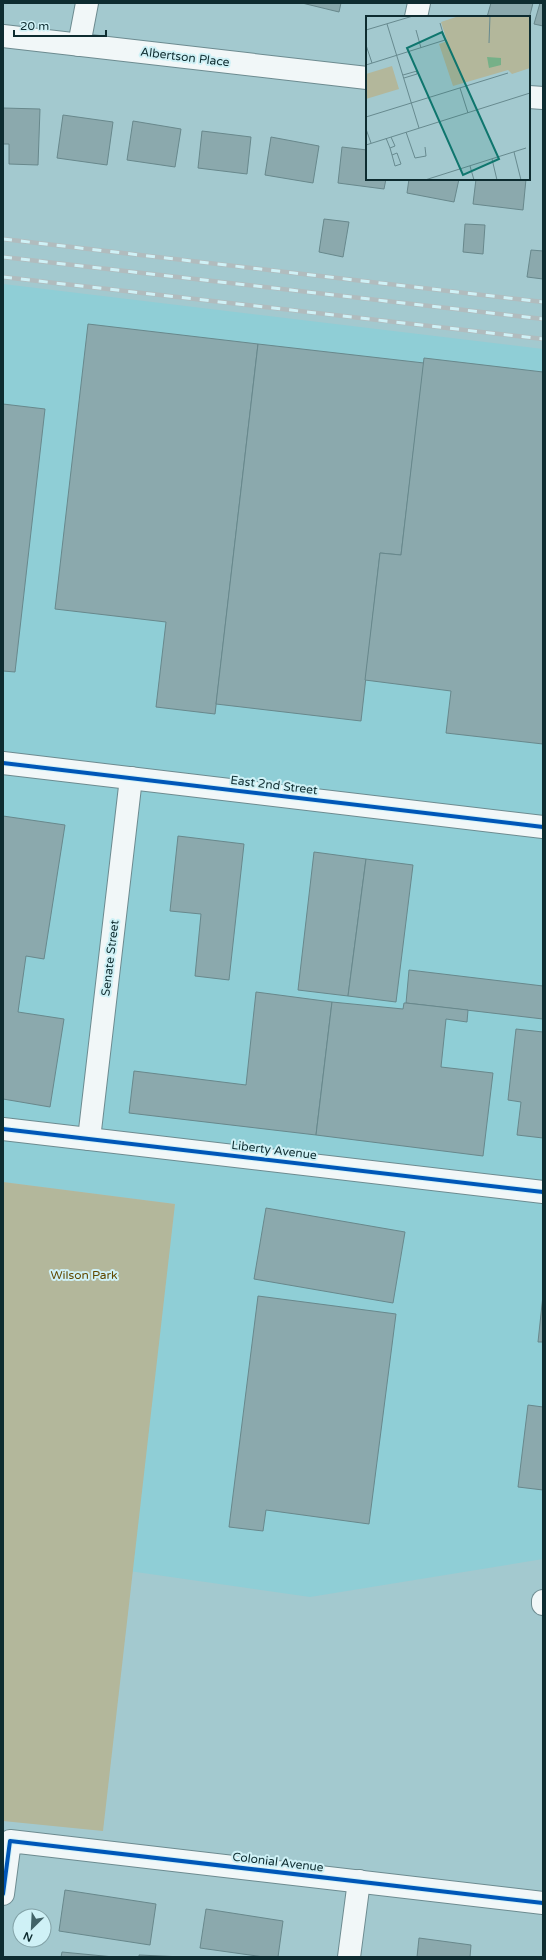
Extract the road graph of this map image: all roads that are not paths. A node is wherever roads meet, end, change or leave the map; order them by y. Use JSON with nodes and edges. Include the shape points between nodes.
{"nodes":[{"id":1,"x":87,"y":3,"type":"edge"},
{"id":2,"x":419,"y":3,"type":"edge"},
{"id":3,"x":416,"y":16,"type":"edge"},
{"id":4,"x":3,"y":36,"type":"edge"},
{"id":5,"x":79,"y":45,"type":"junction"},
{"id":6,"x":366,"y":78,"type":"edge"},
{"id":7,"x":530,"y":97,"type":"edge"},
{"id":8,"x":543,"y":98,"type":"edge"},
{"id":9,"x":3,"y":763,"type":"edge"},
{"id":10,"x":131,"y":778,"type":"junction"},
{"id":11,"x":543,"y":827,"type":"edge"},
{"id":12,"x":3,"y":1129,"type":"edge"},
{"id":13,"x":89,"y":1139,"type":"junction"},
{"id":14,"x":543,"y":1192,"type":"edge"},
{"id":15,"x":359,"y":1881,"type":"junction"},
{"id":16,"x":3,"y":1894,"type":"edge"},
{"id":17,"x":543,"y":1903,"type":"edge"},
{"id":18,"x":349,"y":1957,"type":"edge"}],
"edges":[{"from":1,"to":5,"type":"street"},
{"from":2,"to":3,"type":"street"},
{"from":4,"to":5,"type":"street","name":"Albertson Place"},
{"from":5,"to":6,"type":"street","name":"Albertson Place"},
{"from":7,"to":8,"type":"street"},
{"from":9,"to":10,"type":"street","name":"East 2nd Street"},
{"from":10,"to":11,"type":"street","name":"East 2nd Street"},
{"from":10,"to":13,"type":"street","name":"Senate Street"},
{"from":12,"to":13,"type":"street","name":"Liberty Avenue"},
{"from":13,"to":14,"type":"street","name":"Liberty Avenue"},
{"from":15,"to":16,"type":"street","name":"Colonial Avenue","via":[[10,1841]]},
{"from":15,"to":17,"type":"street","name":"Colonial Avenue"},
{"from":15,"to":18,"type":"street"}]}
